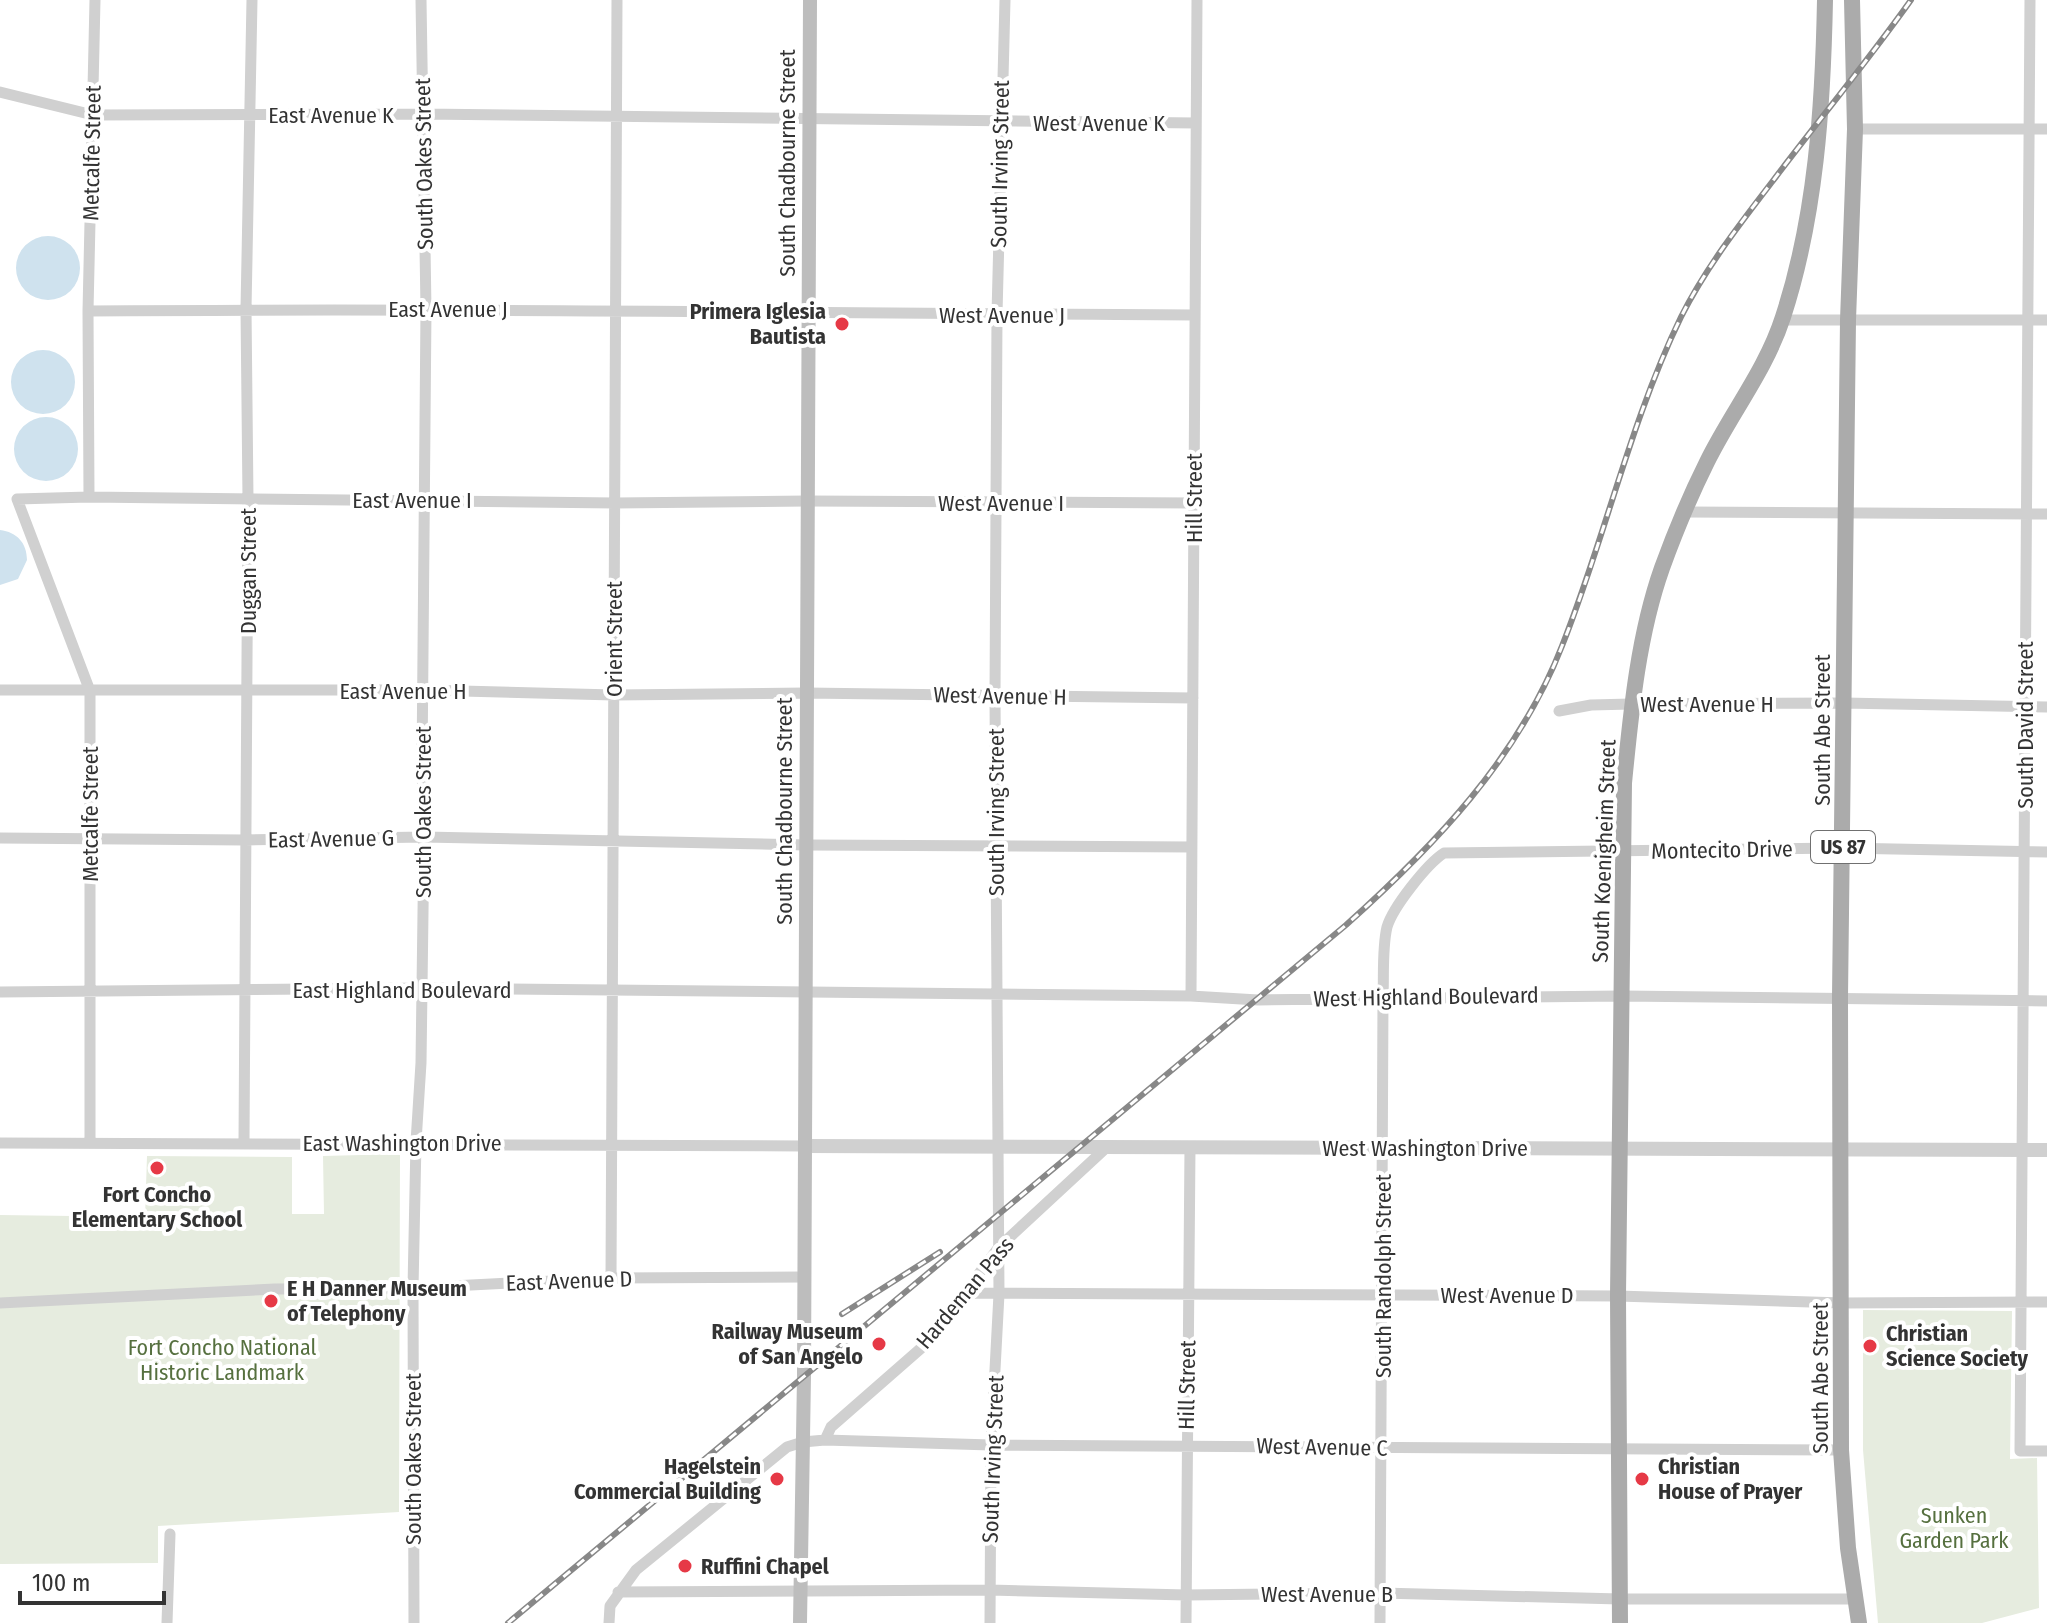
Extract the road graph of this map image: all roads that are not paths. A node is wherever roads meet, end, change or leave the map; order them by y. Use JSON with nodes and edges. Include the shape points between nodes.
{"nodes":[{"id":1,"x":95,"y":0,"type":"edge"},
{"id":2,"x":252,"y":0,"type":"edge"},
{"id":3,"x":421,"y":0,"type":"edge"},
{"id":4,"x":617,"y":0,"type":"edge"},
{"id":5,"x":810,"y":0,"type":"edge"},
{"id":6,"x":1005,"y":0,"type":"edge"},
{"id":7,"x":1197,"y":0,"type":"edge"},
{"id":8,"x":1825,"y":0,"type":"edge"},
{"id":9,"x":1852,"y":0,"type":"edge"},
{"id":10,"x":2030,"y":0,"type":"edge"},
{"id":11,"x":0,"y":92,"type":"edge"},
{"id":12,"x":423,"y":114,"type":"junction"},
{"id":13,"x":93,"y":115,"type":"junction"},
{"id":14,"x":251,"y":115,"type":"junction"},
{"id":15,"x":617,"y":118,"type":"junction"},
{"id":16,"x":810,"y":118,"type":"junction"},
{"id":17,"x":1001,"y":122,"type":"junction"},
{"id":18,"x":1196,"y":123,"type":"junction"},
{"id":19,"x":1855,"y":129,"type":"junction"},
{"id":20,"x":2030,"y":129,"type":"junction"},
{"id":21,"x":2047,"y":129,"type":"edge"},
{"id":22,"x":246,"y":309,"type":"junction"},
{"id":23,"x":426,"y":309,"type":"junction"},
{"id":24,"x":88,"y":311,"type":"junction"},
{"id":25,"x":616,"y":311,"type":"junction"},
{"id":26,"x":808,"y":314,"type":"junction"},
{"id":27,"x":997,"y":314,"type":"junction"},
{"id":28,"x":1195,"y":315,"type":"junction"},
{"id":29,"x":1782,"y":320,"type":"junction"},
{"id":30,"x":1848,"y":320,"type":"junction"},
{"id":31,"x":2028,"y":320,"type":"junction"},
{"id":32,"x":2047,"y":320,"type":"edge"},
{"id":33,"x":89,"y":497,"type":"junction"},
{"id":34,"x":17,"y":499,"type":"joint"},
{"id":35,"x":248,"y":499,"type":"junction"},
{"id":36,"x":424,"y":499,"type":"junction"},
{"id":37,"x":807,"y":501,"type":"junction"},
{"id":38,"x":615,"y":503,"type":"junction"},
{"id":39,"x":996,"y":503,"type":"junction"},
{"id":40,"x":1194,"y":503,"type":"junction"},
{"id":41,"x":1686,"y":512,"type":"junction"},
{"id":42,"x":1846,"y":512,"type":"junction"},
{"id":43,"x":2027,"y":513,"type":"junction"},
{"id":44,"x":2047,"y":514,"type":"edge"},
{"id":45,"x":0,"y":690,"type":"edge"},
{"id":46,"x":423,"y":690,"type":"junction"},
{"id":47,"x":90,"y":691,"type":"junction"},
{"id":48,"x":247,"y":691,"type":"junction"},
{"id":49,"x":806,"y":693,"type":"junction"},
{"id":50,"x":614,"y":695,"type":"junction"},
{"id":51,"x":995,"y":697,"type":"junction"},
{"id":52,"x":1193,"y":698,"type":"junction"},
{"id":53,"x":1844,"y":703,"type":"junction"},
{"id":54,"x":1631,"y":704,"type":"junction"},
{"id":55,"x":2025,"y":707,"type":"junction"},
{"id":56,"x":2047,"y":707,"type":"edge"},
{"id":57,"x":1559,"y":711,"type":"dead end"},
{"id":58,"x":424,"y":837,"type":"junction"},
{"id":59,"x":0,"y":838,"type":"edge"},
{"id":60,"x":90,"y":839,"type":"junction"},
{"id":61,"x":245,"y":840,"type":"junction"},
{"id":62,"x":613,"y":843,"type":"junction"},
{"id":63,"x":806,"y":845,"type":"junction"},
{"id":64,"x":996,"y":847,"type":"junction"},
{"id":65,"x":1192,"y":847,"type":"junction"},
{"id":66,"x":1843,"y":848,"type":"junction"},
{"id":67,"x":1624,"y":851,"type":"junction"},
{"id":68,"x":2024,"y":852,"type":"junction"},
{"id":69,"x":2047,"y":852,"type":"edge"},
{"id":70,"x":1444,"y":853,"type":"joint"},
{"id":71,"x":421,"y":988,"type":"junction"},
{"id":72,"x":90,"y":990,"type":"junction"},
{"id":73,"x":612,"y":990,"type":"junction"},
{"id":74,"x":244,"y":991,"type":"junction"},
{"id":75,"x":0,"y":992,"type":"edge"},
{"id":76,"x":805,"y":992,"type":"junction"},
{"id":77,"x":997,"y":996,"type":"junction"},
{"id":78,"x":1191,"y":996,"type":"junction"},
{"id":79,"x":1622,"y":996,"type":"junction"},
{"id":80,"x":1383,"y":997,"type":"junction"},
{"id":81,"x":1840,"y":997,"type":"junction"},
{"id":82,"x":2023,"y":1001,"type":"junction"},
{"id":83,"x":2047,"y":1001,"type":"edge"},
{"id":84,"x":244,"y":1142,"type":"junction"},
{"id":85,"x":416,"y":1142,"type":"junction"},
{"id":86,"x":0,"y":1143,"type":"edge"},
{"id":87,"x":90,"y":1143,"type":"junction"},
{"id":88,"x":612,"y":1143,"type":"junction"},
{"id":89,"x":804,"y":1146,"type":"junction"},
{"id":90,"x":997,"y":1146,"type":"junction"},
{"id":91,"x":1107,"y":1147,"type":"junction"},
{"id":92,"x":1190,"y":1147,"type":"junction"},
{"id":93,"x":1384,"y":1148,"type":"junction"},
{"id":94,"x":1620,"y":1149,"type":"junction"},
{"id":95,"x":1841,"y":1149,"type":"junction"},
{"id":96,"x":2022,"y":1150,"type":"junction"},
{"id":97,"x":2047,"y":1150,"type":"edge"},
{"id":98,"x":999,"y":1247,"type":"junction"},
{"id":99,"x":803,"y":1277,"type":"junction"},
{"id":100,"x":611,"y":1278,"type":"junction"},
{"id":101,"x":413,"y":1288,"type":"junction"},
{"id":102,"x":966,"y":1293,"type":"junction"},
{"id":103,"x":999,"y":1294,"type":"junction"},
{"id":104,"x":1188,"y":1295,"type":"junction"},
{"id":105,"x":1382,"y":1295,"type":"junction"},
{"id":106,"x":1618,"y":1296,"type":"junction"},
{"id":107,"x":2021,"y":1301,"type":"junction"},
{"id":108,"x":2047,"y":1302,"type":"edge"},
{"id":109,"x":0,"y":1303,"type":"edge"},
{"id":110,"x":1843,"y":1303,"type":"junction"},
{"id":111,"x":825,"y":1440,"type":"junction"},
{"id":112,"x":803,"y":1442,"type":"junction"},
{"id":113,"x":1187,"y":1444,"type":"junction"},
{"id":114,"x":991,"y":1445,"type":"junction"},
{"id":115,"x":1383,"y":1448,"type":"junction"},
{"id":116,"x":1619,"y":1449,"type":"junction"},
{"id":117,"x":1841,"y":1450,"type":"junction"},
{"id":118,"x":2047,"y":1451,"type":"edge"},
{"id":119,"x":170,"y":1534,"type":"dead end"},
{"id":120,"x":990,"y":1590,"type":"junction"},
{"id":121,"x":618,"y":1592,"type":"junction"},
{"id":122,"x":801,"y":1592,"type":"junction"},
{"id":123,"x":1381,"y":1593,"type":"junction"},
{"id":124,"x":1186,"y":1595,"type":"junction"},
{"id":125,"x":1620,"y":1599,"type":"junction"},
{"id":126,"x":1857,"y":1613,"type":"edge"},
{"id":127,"x":167,"y":1623,"type":"edge"},
{"id":128,"x":414,"y":1623,"type":"edge"},
{"id":129,"x":609,"y":1623,"type":"edge"},
{"id":130,"x":800,"y":1623,"type":"edge"},
{"id":131,"x":990,"y":1623,"type":"edge"},
{"id":132,"x":1186,"y":1623,"type":"edge"},
{"id":133,"x":1380,"y":1623,"type":"edge"},
{"id":134,"x":1620,"y":1623,"type":"edge"}],
"edges":[{"from":1,"to":13,"type":"street","name":"Metcalfe Street"},
{"from":2,"to":14,"type":"street","name":"Duggan Street"},
{"from":3,"to":12,"type":"street","name":"South Oakes Street"},
{"from":4,"to":15,"type":"street","name":"Orient Street"},
{"from":5,"to":16,"type":"main road","name":"South Chadbourne Street"},
{"from":6,"to":17,"type":"street","name":"South Irving Street"},
{"from":7,"to":18,"type":"street","name":"Hill Street"},
{"from":8,"to":29,"type":"main road","name":"South Koenigheim Street","via":[[1822,117],[1803,235]]},
{"from":9,"to":19,"type":"main road","name":"South Abe Street","number":"US 87"},
{"from":10,"to":20,"type":"street","name":"South David Street"},
{"from":11,"to":13,"type":"street","name":"East Avenue K"},
{"from":12,"to":14,"type":"street","name":"East Avenue K"},
{"from":12,"to":15,"type":"street","name":"East Avenue K"},
{"from":12,"to":23,"type":"street","name":"South Oakes Street"},
{"from":13,"to":14,"type":"street","name":"East Avenue K"},
{"from":13,"to":24,"type":"street","name":"Metcalfe Street"},
{"from":14,"to":22,"type":"street","name":"Duggan Street"},
{"from":15,"to":16,"type":"street","name":"East Avenue K"},
{"from":15,"to":25,"type":"street","name":"Orient Street"},
{"from":16,"to":17,"type":"street","name":"West Avenue K"},
{"from":16,"to":26,"type":"main road","name":"South Chadbourne Street"},
{"from":17,"to":18,"type":"street","name":"West Avenue K"},
{"from":17,"to":27,"type":"street","name":"South Irving Street"},
{"from":18,"to":28,"type":"street","name":"Hill Street"},
{"from":19,"to":20,"type":"street"},
{"from":19,"to":30,"type":"main road","name":"South Abe Street","number":"US 87"},
{"from":20,"to":21,"type":"street"},
{"from":20,"to":31,"type":"street","name":"South David Street"},
{"from":22,"to":23,"type":"street","name":"East Avenue J"},
{"from":22,"to":24,"type":"street","name":"East Avenue J"},
{"from":22,"to":35,"type":"street","name":"Duggan Street"},
{"from":23,"to":25,"type":"street","name":"East Avenue J"},
{"from":23,"to":36,"type":"street","name":"South Oakes Street"},
{"from":24,"to":33,"type":"street","name":"Metcalfe Street"},
{"from":25,"to":26,"type":"street","name":"East Avenue J"},
{"from":25,"to":38,"type":"street","name":"Orient Street"},
{"from":26,"to":27,"type":"street","name":"West Avenue J"},
{"from":26,"to":37,"type":"main road","name":"South Chadbourne Street"},
{"from":27,"to":28,"type":"street","name":"West Avenue J"},
{"from":27,"to":39,"type":"street","name":"South Irving Street"},
{"from":28,"to":40,"type":"street","name":"Hill Street"},
{"from":29,"to":30,"type":"street"},
{"from":29,"to":41,"type":"main road","name":"South Koenigheim Street"},
{"from":30,"to":31,"type":"street"},
{"from":30,"to":42,"type":"main road","name":"South Abe Street","number":"US 87"},
{"from":31,"to":32,"type":"street"},
{"from":31,"to":43,"type":"street","name":"South David Street"},
{"from":33,"to":34,"type":"street","name":"East Avenue I"},
{"from":33,"to":35,"type":"street","name":"East Avenue I"},
{"from":34,"to":47,"type":"street","name":"Metcalfe Street"},
{"from":35,"to":36,"type":"street","name":"East Avenue I"},
{"from":35,"to":48,"type":"street","name":"Duggan Street"},
{"from":36,"to":38,"type":"street","name":"East Avenue I"},
{"from":36,"to":46,"type":"street","name":"South Oakes Street"},
{"from":37,"to":38,"type":"street","name":"East Avenue I"},
{"from":37,"to":39,"type":"street","name":"West Avenue I"},
{"from":37,"to":49,"type":"main road","name":"South Chadbourne Street"},
{"from":38,"to":50,"type":"street","name":"Orient Street"},
{"from":39,"to":40,"type":"street","name":"West Avenue I"},
{"from":39,"to":51,"type":"street","name":"South Irving Street"},
{"from":40,"to":52,"type":"street","name":"Hill Street"},
{"from":41,"to":42,"type":"street"},
{"from":41,"to":54,"type":"main road","name":"South Koenigheim Street","via":[[1661,569]]},
{"from":42,"to":43,"type":"street"},
{"from":42,"to":53,"type":"main road","name":"South Abe Street","number":"US 87"},
{"from":43,"to":44,"type":"street"},
{"from":43,"to":55,"type":"street","name":"South David Street"},
{"from":45,"to":47,"type":"street","name":"East Avenue H"},
{"from":46,"to":48,"type":"street","name":"East Avenue H"},
{"from":46,"to":50,"type":"street","name":"East Avenue H"},
{"from":46,"to":58,"type":"street","name":"South Oakes Street"},
{"from":47,"to":48,"type":"street","name":"East Avenue H"},
{"from":47,"to":60,"type":"street","name":"Metcalfe Street"},
{"from":48,"to":61,"type":"street","name":"Duggan Street"},
{"from":49,"to":50,"type":"street","name":"East Avenue H"},
{"from":49,"to":51,"type":"street","name":"West Avenue H"},
{"from":49,"to":63,"type":"main road","name":"South Chadbourne Street"},
{"from":50,"to":62,"type":"street","name":"Orient Street"},
{"from":51,"to":52,"type":"street","name":"West Avenue H"},
{"from":51,"to":64,"type":"street","name":"South Irving Street"},
{"from":52,"to":65,"type":"street","name":"Hill Street"},
{"from":53,"to":54,"type":"street","name":"West Avenue H"},
{"from":53,"to":55,"type":"street","name":"West Avenue H"},
{"from":53,"to":66,"type":"main road","name":"South Abe Street","number":"US 87"},
{"from":54,"to":57,"type":"street","name":"West Avenue H"},
{"from":54,"to":67,"type":"main road","name":"South Koenigheim Street"},
{"from":55,"to":56,"type":"street","name":"West Avenue H"},
{"from":55,"to":68,"type":"street","name":"South David Street"},
{"from":58,"to":61,"type":"street","name":"East Avenue G"},
{"from":58,"to":62,"type":"street","name":"East Avenue G"},
{"from":58,"to":71,"type":"street","name":"South Oakes Street"},
{"from":59,"to":60,"type":"street","name":"East Avenue G"},
{"from":60,"to":61,"type":"street","name":"East Avenue G"},
{"from":60,"to":72,"type":"street","name":"Metcalfe Street"},
{"from":61,"to":74,"type":"street","name":"Duggan Street"},
{"from":62,"to":63,"type":"street","name":"East Avenue G"},
{"from":62,"to":73,"type":"street","name":"Orient Street"},
{"from":63,"to":64,"type":"street","name":"East Avenue G"},
{"from":63,"to":76,"type":"main road","name":"South Chadbourne Street"},
{"from":64,"to":65,"type":"street","name":"East Avenue G"},
{"from":64,"to":77,"type":"street","name":"South Irving Street"},
{"from":65,"to":78,"type":"street","name":"Hill Street"},
{"from":66,"to":67,"type":"street","name":"Montecito Drive"},
{"from":66,"to":68,"type":"street","name":"Montecito Drive"},
{"from":66,"to":81,"type":"main road","name":"South Abe Street","number":"US 87"},
{"from":67,"to":70,"type":"street","name":"Montecito Drive"},
{"from":67,"to":79,"type":"main road","name":"South Koenigheim Street"},
{"from":68,"to":69,"type":"street","name":"Montecito Drive"},
{"from":68,"to":82,"type":"street","name":"South David Street"},
{"from":70,"to":80,"type":"street","name":"South Randolph Street","via":[[1393,914],[1387,929]]},
{"from":71,"to":73,"type":"street","name":"East Highland Boulevard"},
{"from":71,"to":74,"type":"street","name":"East Highland Boulevard"},
{"from":71,"to":85,"type":"street","name":"South Oakes Street"},
{"from":72,"to":74,"type":"street","name":"East Highland Boulevard"},
{"from":72,"to":75,"type":"street","name":"East Highland Boulevard"},
{"from":72,"to":87,"type":"street","name":"Metcalfe Street"},
{"from":73,"to":76,"type":"street","name":"East Highland Boulevard"},
{"from":73,"to":88,"type":"street","name":"Orient Street"},
{"from":74,"to":84,"type":"street","name":"Duggan Street"},
{"from":76,"to":77,"type":"street","name":"West Highland Boulevard"},
{"from":76,"to":89,"type":"main road","name":"South Chadbourne Street"},
{"from":77,"to":78,"type":"street","name":"West Highland Boulevard"},
{"from":77,"to":90,"type":"street","name":"South Irving Street"},
{"from":78,"to":80,"type":"street","name":"West Highland Boulevard"},
{"from":79,"to":80,"type":"street","name":"West Highland Boulevard"},
{"from":79,"to":81,"type":"street","name":"West Highland Boulevard"},
{"from":79,"to":94,"type":"main road","name":"South Koenigheim Street"},
{"from":80,"to":93,"type":"street","name":"South Randolph Street"},
{"from":81,"to":82,"type":"street","name":"West Highland Boulevard"},
{"from":81,"to":95,"type":"main road","name":"South Abe Street","number":"US 87"},
{"from":82,"to":83,"type":"street","name":"West Highland Boulevard"},
{"from":82,"to":96,"type":"street","name":"South David Street"},
{"from":84,"to":85,"type":"street","name":"East Washington Drive"},
{"from":84,"to":87,"type":"street","name":"East Washington Drive"},
{"from":85,"to":88,"type":"street","name":"East Washington Drive"},
{"from":85,"to":101,"type":"street","name":"South Oakes Street"},
{"from":86,"to":87,"type":"street","name":"East Washington Drive"},
{"from":88,"to":89,"type":"street","name":"East Washington Drive"},
{"from":88,"to":100,"type":"street","name":"Orient Street"},
{"from":89,"to":90,"type":"street","name":"West Washington Drive"},
{"from":89,"to":99,"type":"main road","name":"South Chadbourne Street"},
{"from":90,"to":91,"type":"street","name":"West Washington Drive"},
{"from":90,"to":98,"type":"street","name":"South Irving Street"},
{"from":91,"to":92,"type":"street","name":"West Washington Drive"},
{"from":91,"to":98,"type":"street","name":"Hardeman Pass"},
{"from":92,"to":93,"type":"street","name":"West Washington Drive"},
{"from":92,"to":104,"type":"street","name":"Hill Street"},
{"from":93,"to":94,"type":"street","name":"West Washington Drive"},
{"from":93,"to":105,"type":"street","name":"South Randolph Street"},
{"from":94,"to":95,"type":"street","name":"West Washington Drive"},
{"from":94,"to":106,"type":"main road","name":"South Koenigheim Street"},
{"from":95,"to":96,"type":"street","name":"West Washington Drive"},
{"from":95,"to":110,"type":"main road","name":"South Abe Street","number":"US 87"},
{"from":96,"to":97,"type":"street","name":"West Washington Drive"},
{"from":96,"to":107,"type":"street","name":"South David Street"},
{"from":98,"to":102,"type":"street","name":"Hardeman Pass"},
{"from":98,"to":103,"type":"street","name":"South Irving Street"},
{"from":99,"to":100,"type":"street","name":"East Avenue D"},
{"from":99,"to":112,"type":"main road","name":"South Chadbourne Street"},
{"from":100,"to":101,"type":"street","name":"East Avenue D"},
{"from":101,"to":109,"type":"street","name":"East Avenue D","via":[[275,1289]]},
{"from":101,"to":128,"type":"street","name":"South Oakes Street"},
{"from":102,"to":103,"type":"street","name":"West Avenue D"},
{"from":102,"to":111,"type":"street","name":"Hardeman Pass","via":[[927,1343],[831,1427]]},
{"from":103,"to":104,"type":"street","name":"West Avenue D"},
{"from":103,"to":114,"type":"street","name":"South Irving Street"},
{"from":104,"to":105,"type":"street","name":"West Avenue D"},
{"from":104,"to":113,"type":"street","name":"Hill Street"},
{"from":105,"to":106,"type":"street","name":"West Avenue D"},
{"from":105,"to":115,"type":"street","name":"South Randolph Street"},
{"from":106,"to":110,"type":"street","name":"West Avenue D"},
{"from":106,"to":116,"type":"main road","name":"South Koenigheim Street"},
{"from":107,"to":108,"type":"street","name":"West Avenue D"},
{"from":107,"to":110,"type":"street","name":"West Avenue D"},
{"from":107,"to":118,"type":"street","name":"South David Street","via":[[2020,1451]]},
{"from":110,"to":117,"type":"main road","name":"South Abe Street","number":"US 87"},
{"from":111,"to":112,"type":"street","name":"West Avenue C"},
{"from":111,"to":114,"type":"street","name":"West Avenue C"},
{"from":112,"to":121,"type":"street","via":[[787,1447],[636,1570]]},
{"from":112,"to":122,"type":"main road","name":"South Chadbourne Street"},
{"from":113,"to":114,"type":"street","name":"West Avenue C"},
{"from":113,"to":115,"type":"street","name":"West Avenue C"},
{"from":113,"to":124,"type":"street","name":"Hill Street"},
{"from":114,"to":120,"type":"street","name":"South Irving Street"},
{"from":115,"to":116,"type":"street","name":"West Avenue C"},
{"from":115,"to":123,"type":"street","name":"South Randolph Street"},
{"from":116,"to":117,"type":"street","name":"West Avenue C"},
{"from":116,"to":125,"type":"main road","name":"South Koenigheim Street"},
{"from":117,"to":126,"type":"main road","name":"South Abe Street","number":"US 87"},
{"from":119,"to":127,"type":"street"},
{"from":120,"to":122,"type":"street","name":"West Avenue B"},
{"from":120,"to":124,"type":"street","name":"West Avenue B"},
{"from":120,"to":131,"type":"street","name":"South Irving Street"},
{"from":121,"to":122,"type":"street","name":"West Avenue B"},
{"from":121,"to":129,"type":"street"},
{"from":122,"to":130,"type":"main road","name":"South Chadbourne Street"},
{"from":123,"to":124,"type":"street","name":"West Avenue B"},
{"from":123,"to":125,"type":"street","name":"West Avenue B"},
{"from":123,"to":133,"type":"street","name":"South Randolph Street"},
{"from":124,"to":132,"type":"street","name":"Hill Street"},
{"from":125,"to":126,"type":"street","name":"West Avenue B"},
{"from":125,"to":134,"type":"main road","name":"South Koenigheim Street"}]}
